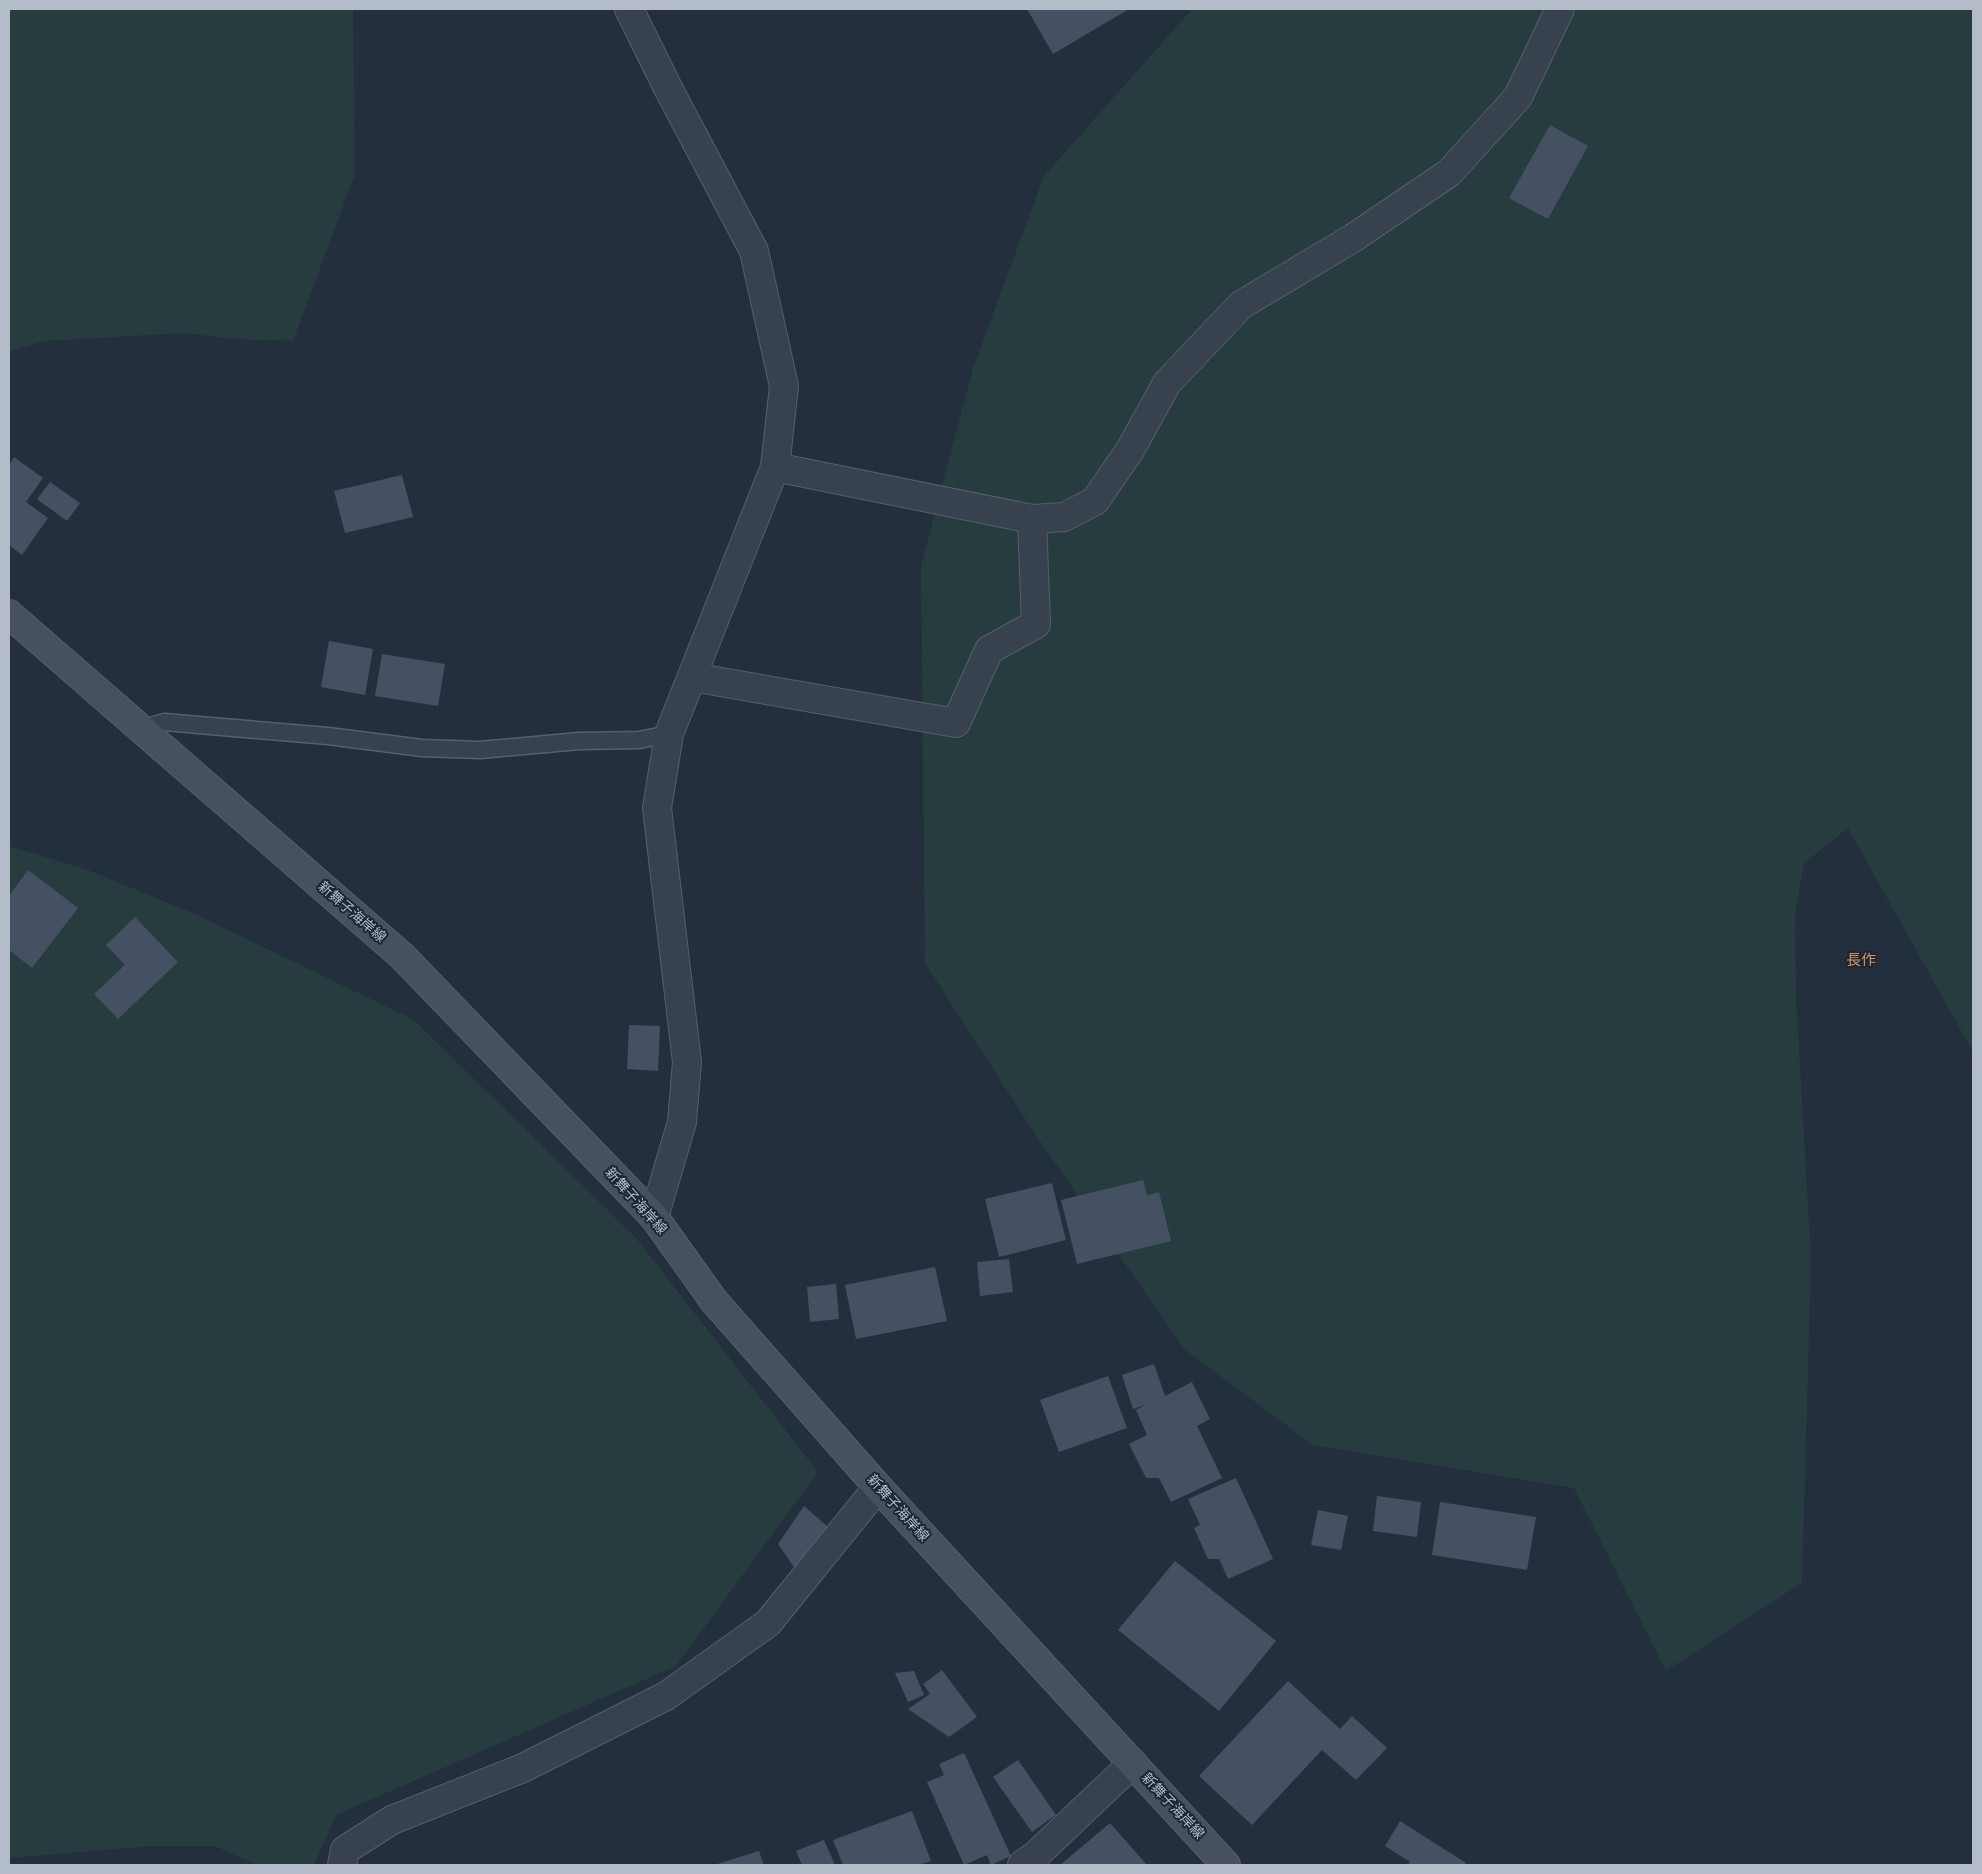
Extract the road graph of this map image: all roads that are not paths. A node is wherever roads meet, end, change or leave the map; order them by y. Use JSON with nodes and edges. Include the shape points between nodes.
{"nodes":[{"id":1,"x":629,"y":9,"type":"edge"},
{"id":2,"x":1560,"y":9,"type":"edge"},
{"id":3,"x":775,"y":467,"type":"junction"},
{"id":4,"x":1032,"y":519,"type":"junction"},
{"id":5,"x":9,"y":614,"type":"edge"},
{"id":6,"x":692,"y":677,"type":"junction"},
{"id":7,"x":141,"y":730,"type":"junction"},
{"id":8,"x":670,"y":734,"type":"junction"},
{"id":9,"x":654,"y":1217,"type":"junction"},
{"id":10,"x":878,"y":1487,"type":"junction"},
{"id":11,"x":1133,"y":1763,"type":"junction"},
{"id":12,"x":342,"y":1865,"type":"edge"},
{"id":13,"x":1022,"y":1865,"type":"edge"},
{"id":14,"x":1226,"y":1865,"type":"edge"}],
"edges":[{"from":1,"to":3,"type":"street","via":[[754,251],[784,386]]},
{"from":2,"to":4,"type":"street","via":[[1518,97],[1449,173],[1353,238],[1241,306],[1167,383],[1130,450],[1096,500],[1064,517]]},
{"from":3,"to":4,"type":"street"},
{"from":3,"to":6,"type":"street"},
{"from":4,"to":6,"type":"street","via":[[1036,624],[989,650],[956,723]]},
{"from":5,"to":7,"type":"main road","name":"新舞子海岸線"},
{"from":6,"to":8,"type":"street"},
{"from":7,"to":8,"type":"lane","via":[[164,722],[328,736],[422,748],[480,750],[579,741],[639,740]]},
{"from":7,"to":9,"type":"main road","name":"新舞子海岸線","via":[[402,956]]},
{"from":8,"to":9,"type":"street","via":[[657,808],[687,1062],[682,1122]]},
{"from":9,"to":10,"type":"main road","name":"新舞子海岸線","via":[[714,1301]]},
{"from":10,"to":11,"type":"main road","name":"新舞子海岸線"},
{"from":10,"to":12,"type":"street","via":[[768,1623],[666,1696],[523,1768],[392,1820],[345,1850]]},
{"from":11,"to":13,"type":"street"},
{"from":11,"to":14,"type":"main road","name":"新舞子海岸線"}]}
